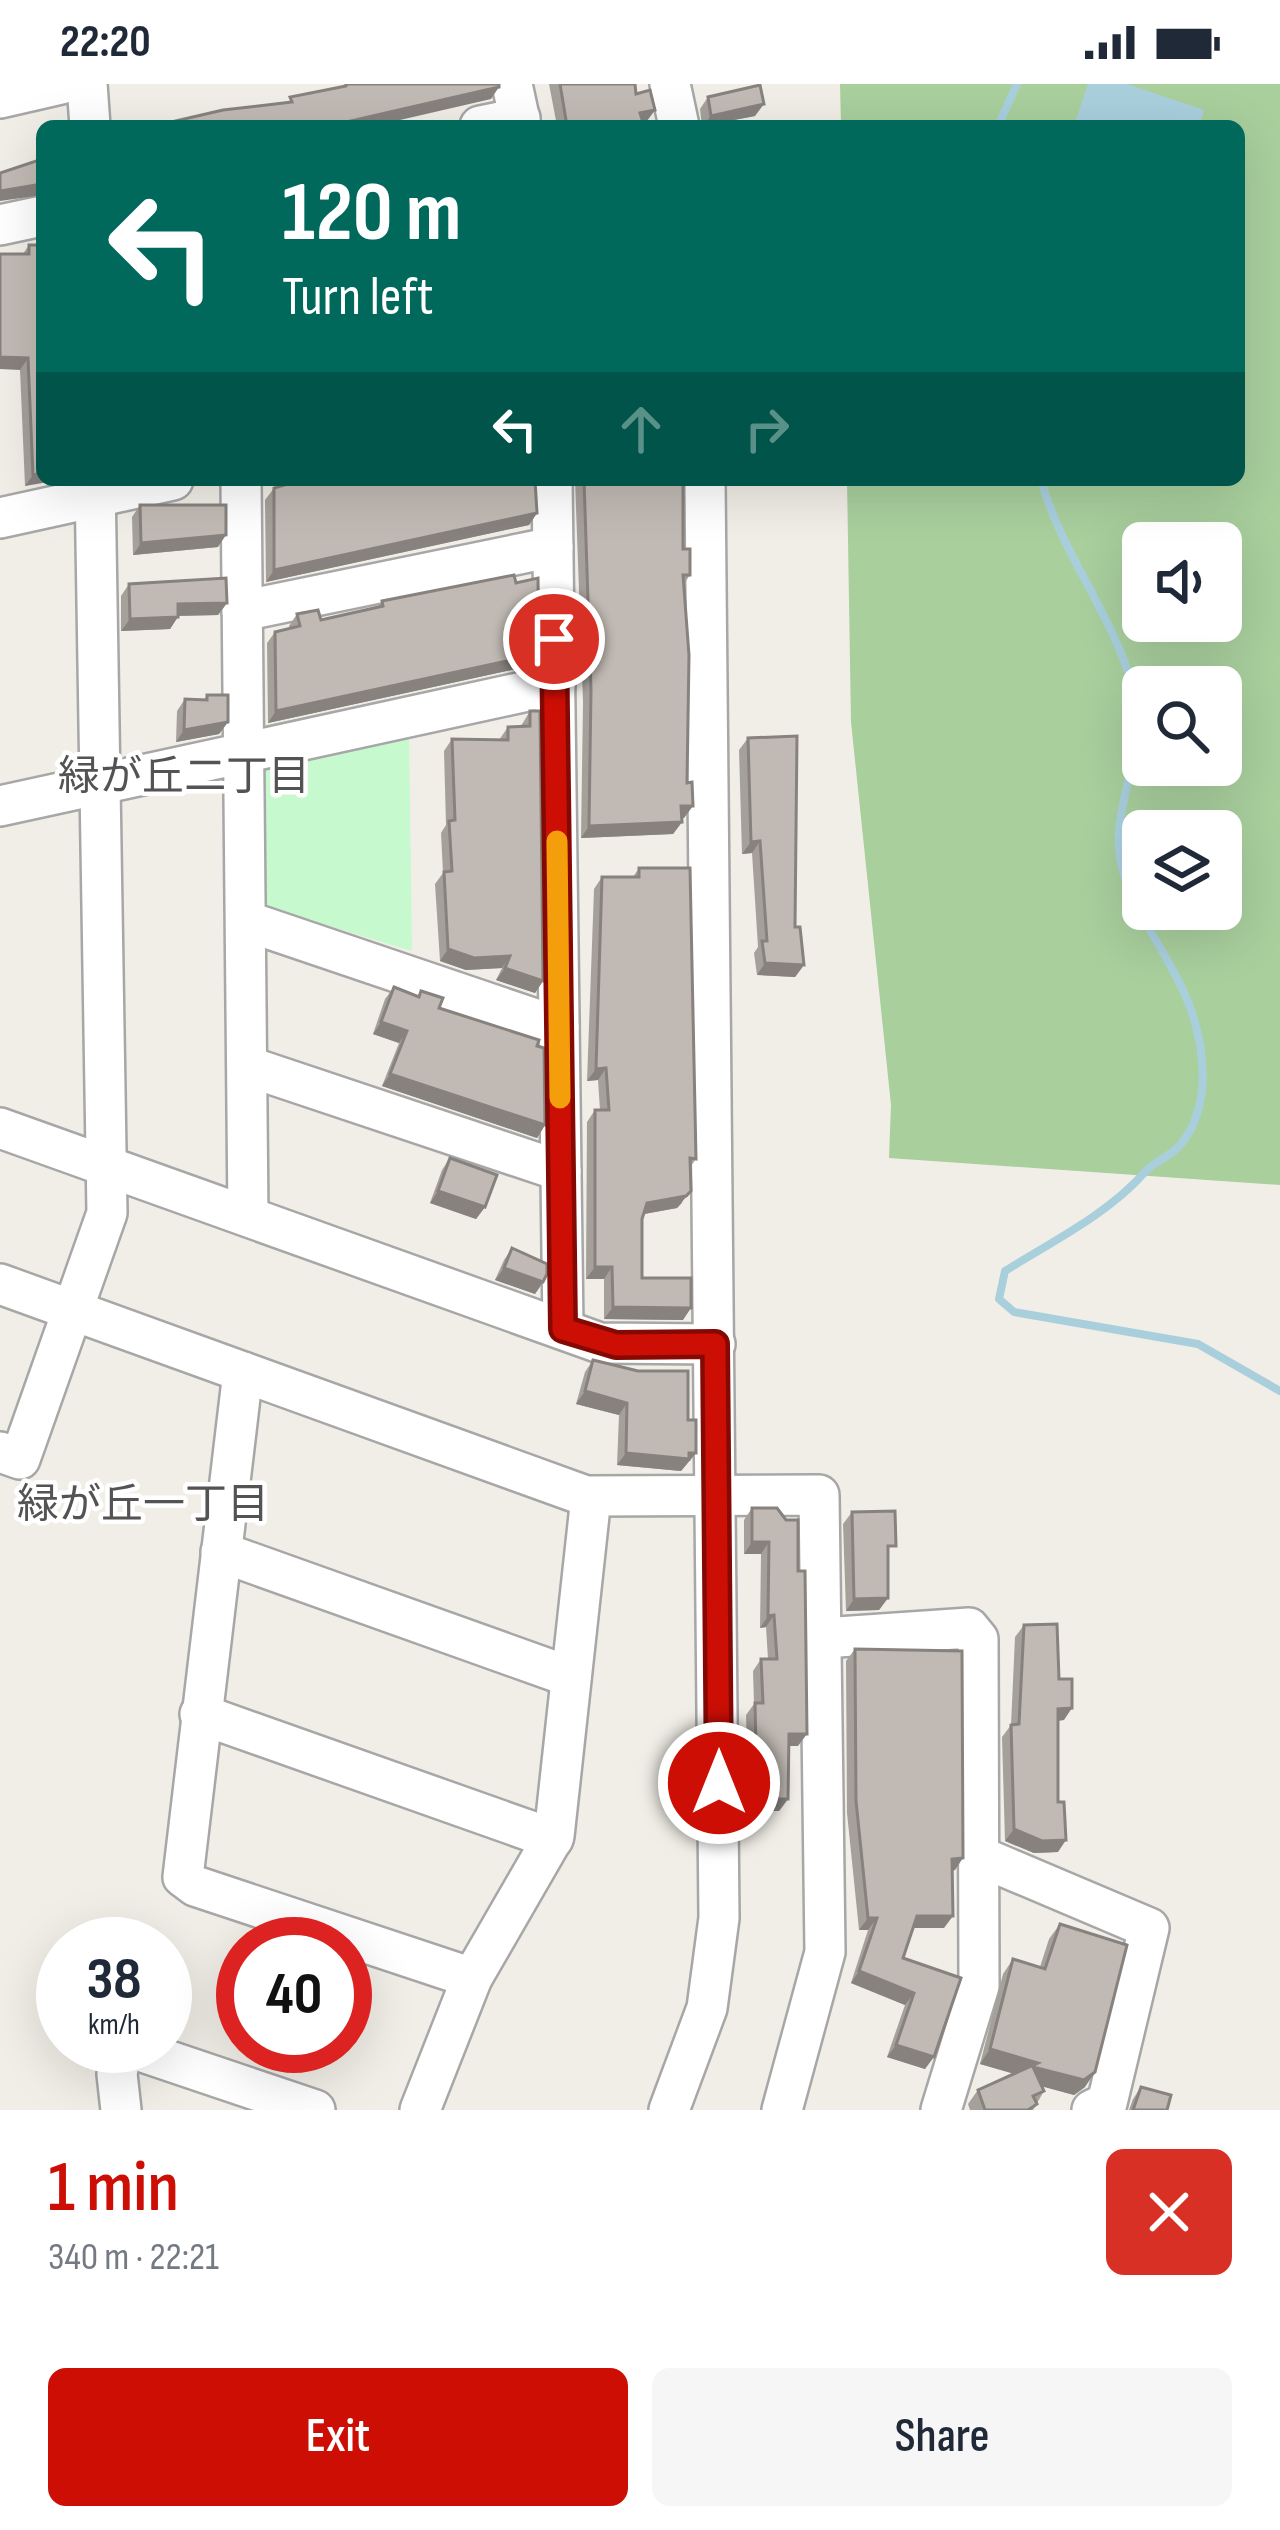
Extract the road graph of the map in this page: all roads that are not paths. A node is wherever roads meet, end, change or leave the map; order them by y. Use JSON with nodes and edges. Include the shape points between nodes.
{"nodes":[{"id":1,"x":61,"y":84,"type":"edge"},
{"id":2,"x":87,"y":84,"type":"edge"},
{"id":3,"x":670,"y":84,"type":"edge"},
{"id":4,"x":0,"y":98,"type":"edge"},
{"id":5,"x":90,"y":120,"type":"edge"},
{"id":6,"x":678,"y":120,"type":"edge"},
{"id":7,"x":36,"y":217,"type":"edge"},
{"id":8,"x":0,"y":225,"type":"edge"},
{"id":9,"x":241,"y":486,"type":"edge"},
{"id":10,"x":552,"y":486,"type":"edge"},
{"id":11,"x":705,"y":486,"type":"edge"},
{"id":12,"x":95,"y":488,"type":"edge"},
{"id":13,"x":0,"y":518,"type":"edge"},
{"id":14,"x":553,"y":547,"type":"junction"},
{"id":15,"x":242,"y":611,"type":"junction"},
{"id":16,"x":554,"y":685,"type":"junction"},
{"id":17,"x":244,"y":753,"type":"junction"},
{"id":18,"x":99,"y":784,"type":"junction"},
{"id":19,"x":0,"y":806,"type":"edge"},
{"id":20,"x":246,"y":921,"type":"junction"},
{"id":21,"x":559,"y":1027,"type":"junction"},
{"id":22,"x":248,"y":1066,"type":"junction"},
{"id":23,"x":0,"y":1128,"type":"edge"},
{"id":24,"x":105,"y":1165,"type":"junction"},
{"id":25,"x":561,"y":1172,"type":"junction"},
{"id":26,"x":248,"y":1216,"type":"junction"},
{"id":27,"x":0,"y":1284,"type":"edge"},
{"id":28,"x":73,"y":1310,"type":"junction"},
{"id":29,"x":563,"y":1329,"type":"junction"},
{"id":30,"x":715,"y":1344,"type":"junction"},
{"id":31,"x":243,"y":1372,"type":"junction"},
{"id":32,"x":0,"y":1452,"type":"edge"},
{"id":33,"x":717,"y":1496,"type":"junction"},
{"id":34,"x":591,"y":1497,"type":"junction"},
{"id":35,"x":220,"y":1552,"type":"junction"},
{"id":36,"x":823,"y":1638,"type":"junction"},
{"id":37,"x":572,"y":1677,"type":"junction"},
{"id":38,"x":200,"y":1714,"type":"junction"},
{"id":39,"x":553,"y":1839,"type":"junction"},
{"id":40,"x":979,"y":1856,"type":"junction"},
{"id":41,"x":472,"y":1978,"type":"junction"},
{"id":42,"x":192,"y":2069,"type":"edge"},
{"id":43,"x":117,"y":2073,"type":"edge"},
{"id":44,"x":309,"y":2109,"type":"edge"},
{"id":45,"x":121,"y":2110,"type":"edge"},
{"id":46,"x":420,"y":2110,"type":"edge"},
{"id":47,"x":669,"y":2110,"type":"edge"},
{"id":48,"x":783,"y":2110,"type":"edge"},
{"id":49,"x":941,"y":2110,"type":"edge"},
{"id":50,"x":1092,"y":2110,"type":"edge"}],
"edges":[{"from":1,"to":4,"type":"street"},
{"from":2,"to":5,"type":"street"},
{"from":3,"to":6,"type":"street"},
{"from":7,"to":8,"type":"street"},
{"from":9,"to":15,"type":"street"},
{"from":10,"to":14,"type":"street"},
{"from":11,"to":30,"type":"street"},
{"from":12,"to":13,"type":"street"},
{"from":12,"to":18,"type":"street"},
{"from":14,"to":15,"type":"street"},
{"from":14,"to":16,"type":"street"},
{"from":15,"to":17,"type":"street"},
{"from":16,"to":17,"type":"street"},
{"from":16,"to":21,"type":"street"},
{"from":17,"to":18,"type":"street"},
{"from":17,"to":20,"type":"street"},
{"from":18,"to":19,"type":"street"},
{"from":18,"to":24,"type":"street"},
{"from":20,"to":21,"type":"street"},
{"from":20,"to":22,"type":"street"},
{"from":21,"to":25,"type":"street"},
{"from":22,"to":25,"type":"street"},
{"from":22,"to":26,"type":"street"},
{"from":23,"to":24,"type":"street"},
{"from":24,"to":26,"type":"street"},
{"from":24,"to":28,"type":"street","via":[[106,1213]]},
{"from":25,"to":29,"type":"street"},
{"from":26,"to":29,"type":"street"},
{"from":27,"to":28,"type":"street"},
{"from":28,"to":31,"type":"street"},
{"from":28,"to":32,"type":"street","via":[[20,1459]]},
{"from":29,"to":30,"type":"street","via":[[616,1345]]},
{"from":30,"to":33,"type":"street"},
{"from":31,"to":34,"type":"street"},
{"from":31,"to":35,"type":"street"},
{"from":33,"to":34,"type":"street"},
{"from":33,"to":36,"type":"street","via":[[819,1495]]},
{"from":33,"to":47,"type":"street","via":[[718,1943],[707,2008]]},
{"from":34,"to":37,"type":"street"},
{"from":35,"to":37,"type":"street"},
{"from":35,"to":38,"type":"street"},
{"from":36,"to":40,"type":"street","via":[[969,1628],[978,1639]]},
{"from":36,"to":48,"type":"street","via":[[825,1952]]},
{"from":37,"to":39,"type":"street"},
{"from":38,"to":39,"type":"street"},
{"from":38,"to":41,"type":"street","via":[[181,1866],[186,1881]]},
{"from":39,"to":41,"type":"street"},
{"from":40,"to":49,"type":"street","via":[[979,1986]]},
{"from":40,"to":50,"type":"street","via":[[1149,1928],[1107,2103]]},
{"from":41,"to":46,"type":"street"},
{"from":42,"to":44,"type":"street"},
{"from":43,"to":45,"type":"street"}]}
